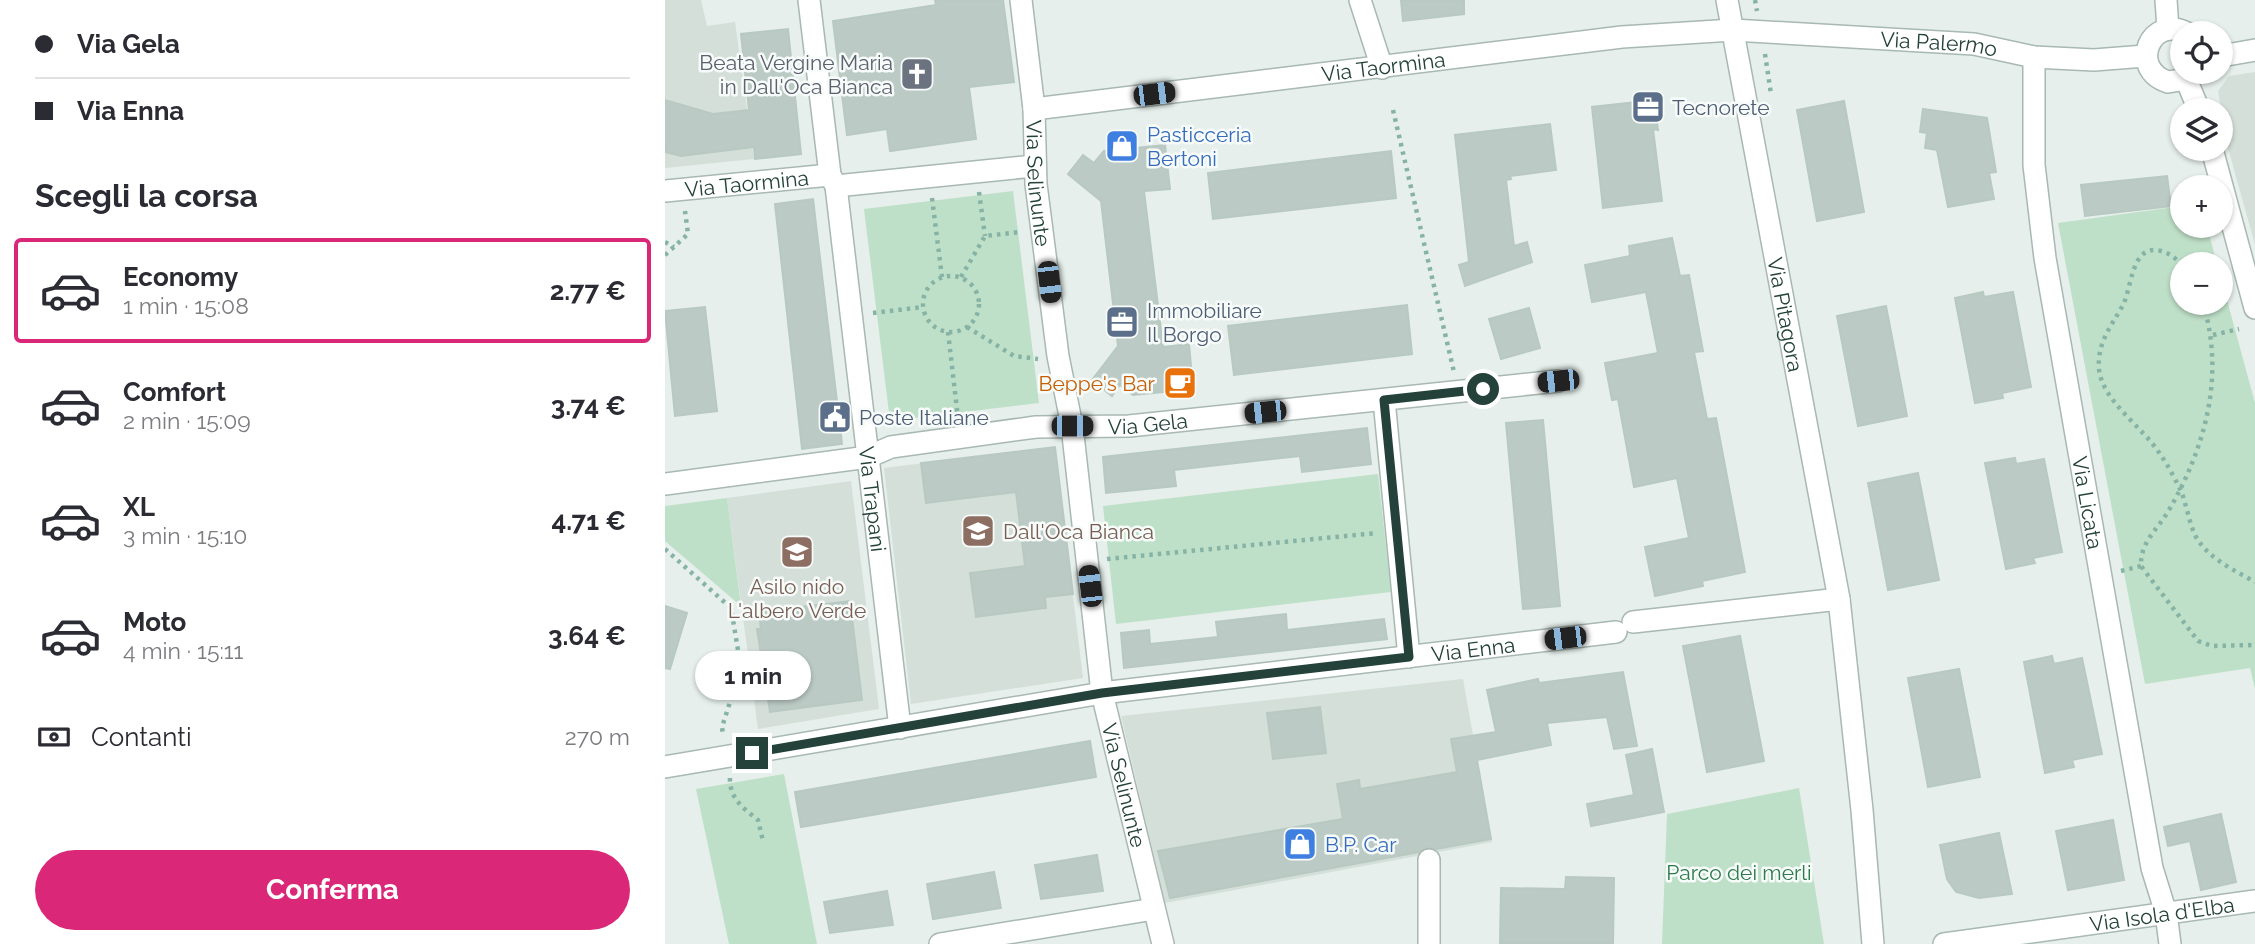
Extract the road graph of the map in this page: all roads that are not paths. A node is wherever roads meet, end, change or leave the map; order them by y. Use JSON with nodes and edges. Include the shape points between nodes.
{"nodes":[{"id":1,"x":809,"y":0,"type":"edge"},
{"id":2,"x":1021,"y":0,"type":"edge"},
{"id":3,"x":1360,"y":0,"type":"edge"},
{"id":4,"x":1727,"y":0,"type":"edge"},
{"id":5,"x":2166,"y":0,"type":"edge"},
{"id":6,"x":2174,"y":21,"type":"edge"},
{"id":7,"x":1733,"y":30,"type":"junction"},
{"id":8,"x":2170,"y":34,"type":"edge"},
{"id":9,"x":2255,"y":50,"type":"edge"},
{"id":10,"x":2233,"y":54,"type":"edge"},
{"id":11,"x":2145,"y":56,"type":"junction"},
{"id":12,"x":2034,"y":57,"type":"junction"},
{"id":13,"x":1382,"y":68,"type":"junction"},
{"id":14,"x":2170,"y":81,"type":"edge"},
{"id":15,"x":1034,"y":109,"type":"junction"},
{"id":16,"x":2215,"y":161,"type":"edge"},
{"id":17,"x":1034,"y":166,"type":"junction"},
{"id":18,"x":833,"y":181,"type":"junction"},
{"id":19,"x":665,"y":191,"type":"edge"},
{"id":20,"x":2255,"y":307,"type":"edge"},
{"id":21,"x":1558,"y":381,"type":"dead end"},
{"id":22,"x":1384,"y":400,"type":"junction"},
{"id":23,"x":1072,"y":426,"type":"junction"},
{"id":24,"x":868,"y":457,"type":"junction"},
{"id":25,"x":665,"y":484,"type":"edge"},
{"id":26,"x":1839,"y":599,"type":"junction"},
{"id":27,"x":1409,"y":657,"type":"junction"},
{"id":28,"x":1102,"y":693,"type":"junction"},
{"id":29,"x":900,"y":728,"type":"junction"},
{"id":30,"x":665,"y":767,"type":"edge"},
{"id":31,"x":1429,"y":860,"type":"dead end"},
{"id":32,"x":2255,"y":901,"type":"edge"},
{"id":33,"x":1154,"y":909,"type":"junction"},
{"id":34,"x":2166,"y":913,"type":"junction"},
{"id":35,"x":940,"y":944,"type":"edge"},
{"id":36,"x":1163,"y":944,"type":"edge"},
{"id":37,"x":1429,"y":944,"type":"edge"},
{"id":38,"x":1873,"y":944,"type":"edge"},
{"id":39,"x":1944,"y":944,"type":"edge"},
{"id":40,"x":2170,"y":944,"type":"edge"}],
"edges":[{"from":1,"to":18,"type":"street","name":"Via Trapani"},
{"from":2,"to":15,"type":"street","name":"Via Selinunte"},
{"from":3,"to":13,"type":"street"},
{"from":4,"to":7,"type":"street","name":"Via Pitagora"},
{"from":5,"to":6,"type":"street"},
{"from":7,"to":12,"type":"street","name":"Via Palermo","via":[[1974,44]]},
{"from":7,"to":13,"type":"street","name":"Via Taormina","via":[[1622,37]]},
{"from":7,"to":26,"type":"street","name":"Via Pitagora"},
{"from":8,"to":11,"type":"street","via":[[2149,41]]},
{"from":9,"to":10,"type":"street"},
{"from":11,"to":12,"type":"street","name":"Via Palermo","via":[[2094,60]]},
{"from":11,"to":14,"type":"street","via":[[2152,73]]},
{"from":12,"to":34,"type":"street","name":"Via Licata","via":[[2034,165],[2045,258],[2152,868]]},
{"from":13,"to":15,"type":"street","name":"Via Taormina"},
{"from":15,"to":17,"type":"street","name":"Via Selinunte"},
{"from":16,"to":20,"type":"street"},
{"from":17,"to":18,"type":"street"},
{"from":17,"to":23,"type":"street","name":"Via Selinunte","via":[[1058,356]]},
{"from":18,"to":19,"type":"street","name":"Via Taormina"},
{"from":18,"to":24,"type":"street","name":"Via Trapani"},
{"from":21,"to":22,"type":"street","name":"Via Gela"},
{"from":22,"to":23,"type":"street","name":"Via Gela","via":[[1129,426]]},
{"from":22,"to":27,"type":"street"},
{"from":23,"to":24,"type":"street","name":"Via Gela","via":[[891,447]]},
{"from":23,"to":28,"type":"street","name":"Via Selinunte"},
{"from":24,"to":25,"type":"street","name":"Via Gela"},
{"from":24,"to":29,"type":"street","name":"Via Trapani"},
{"from":26,"to":27,"type":"street","name":"Via Enna"},
{"from":26,"to":38,"type":"street","name":"Via Pitagora"},
{"from":27,"to":28,"type":"street","name":"Via Enna"},
{"from":28,"to":29,"type":"street","name":"Via Enna"},
{"from":28,"to":33,"type":"street","name":"Via Selinunte"},
{"from":29,"to":30,"type":"street","name":"Via Enna"},
{"from":31,"to":37,"type":"street"},
{"from":32,"to":34,"type":"street","name":"Via Isola d'Elba"},
{"from":33,"to":35,"type":"street"},
{"from":33,"to":36,"type":"street","name":"Via Selinunte"},
{"from":34,"to":39,"type":"street","name":"Via Isola d'Elba"},
{"from":34,"to":40,"type":"street","name":"Via Licata"}]}
